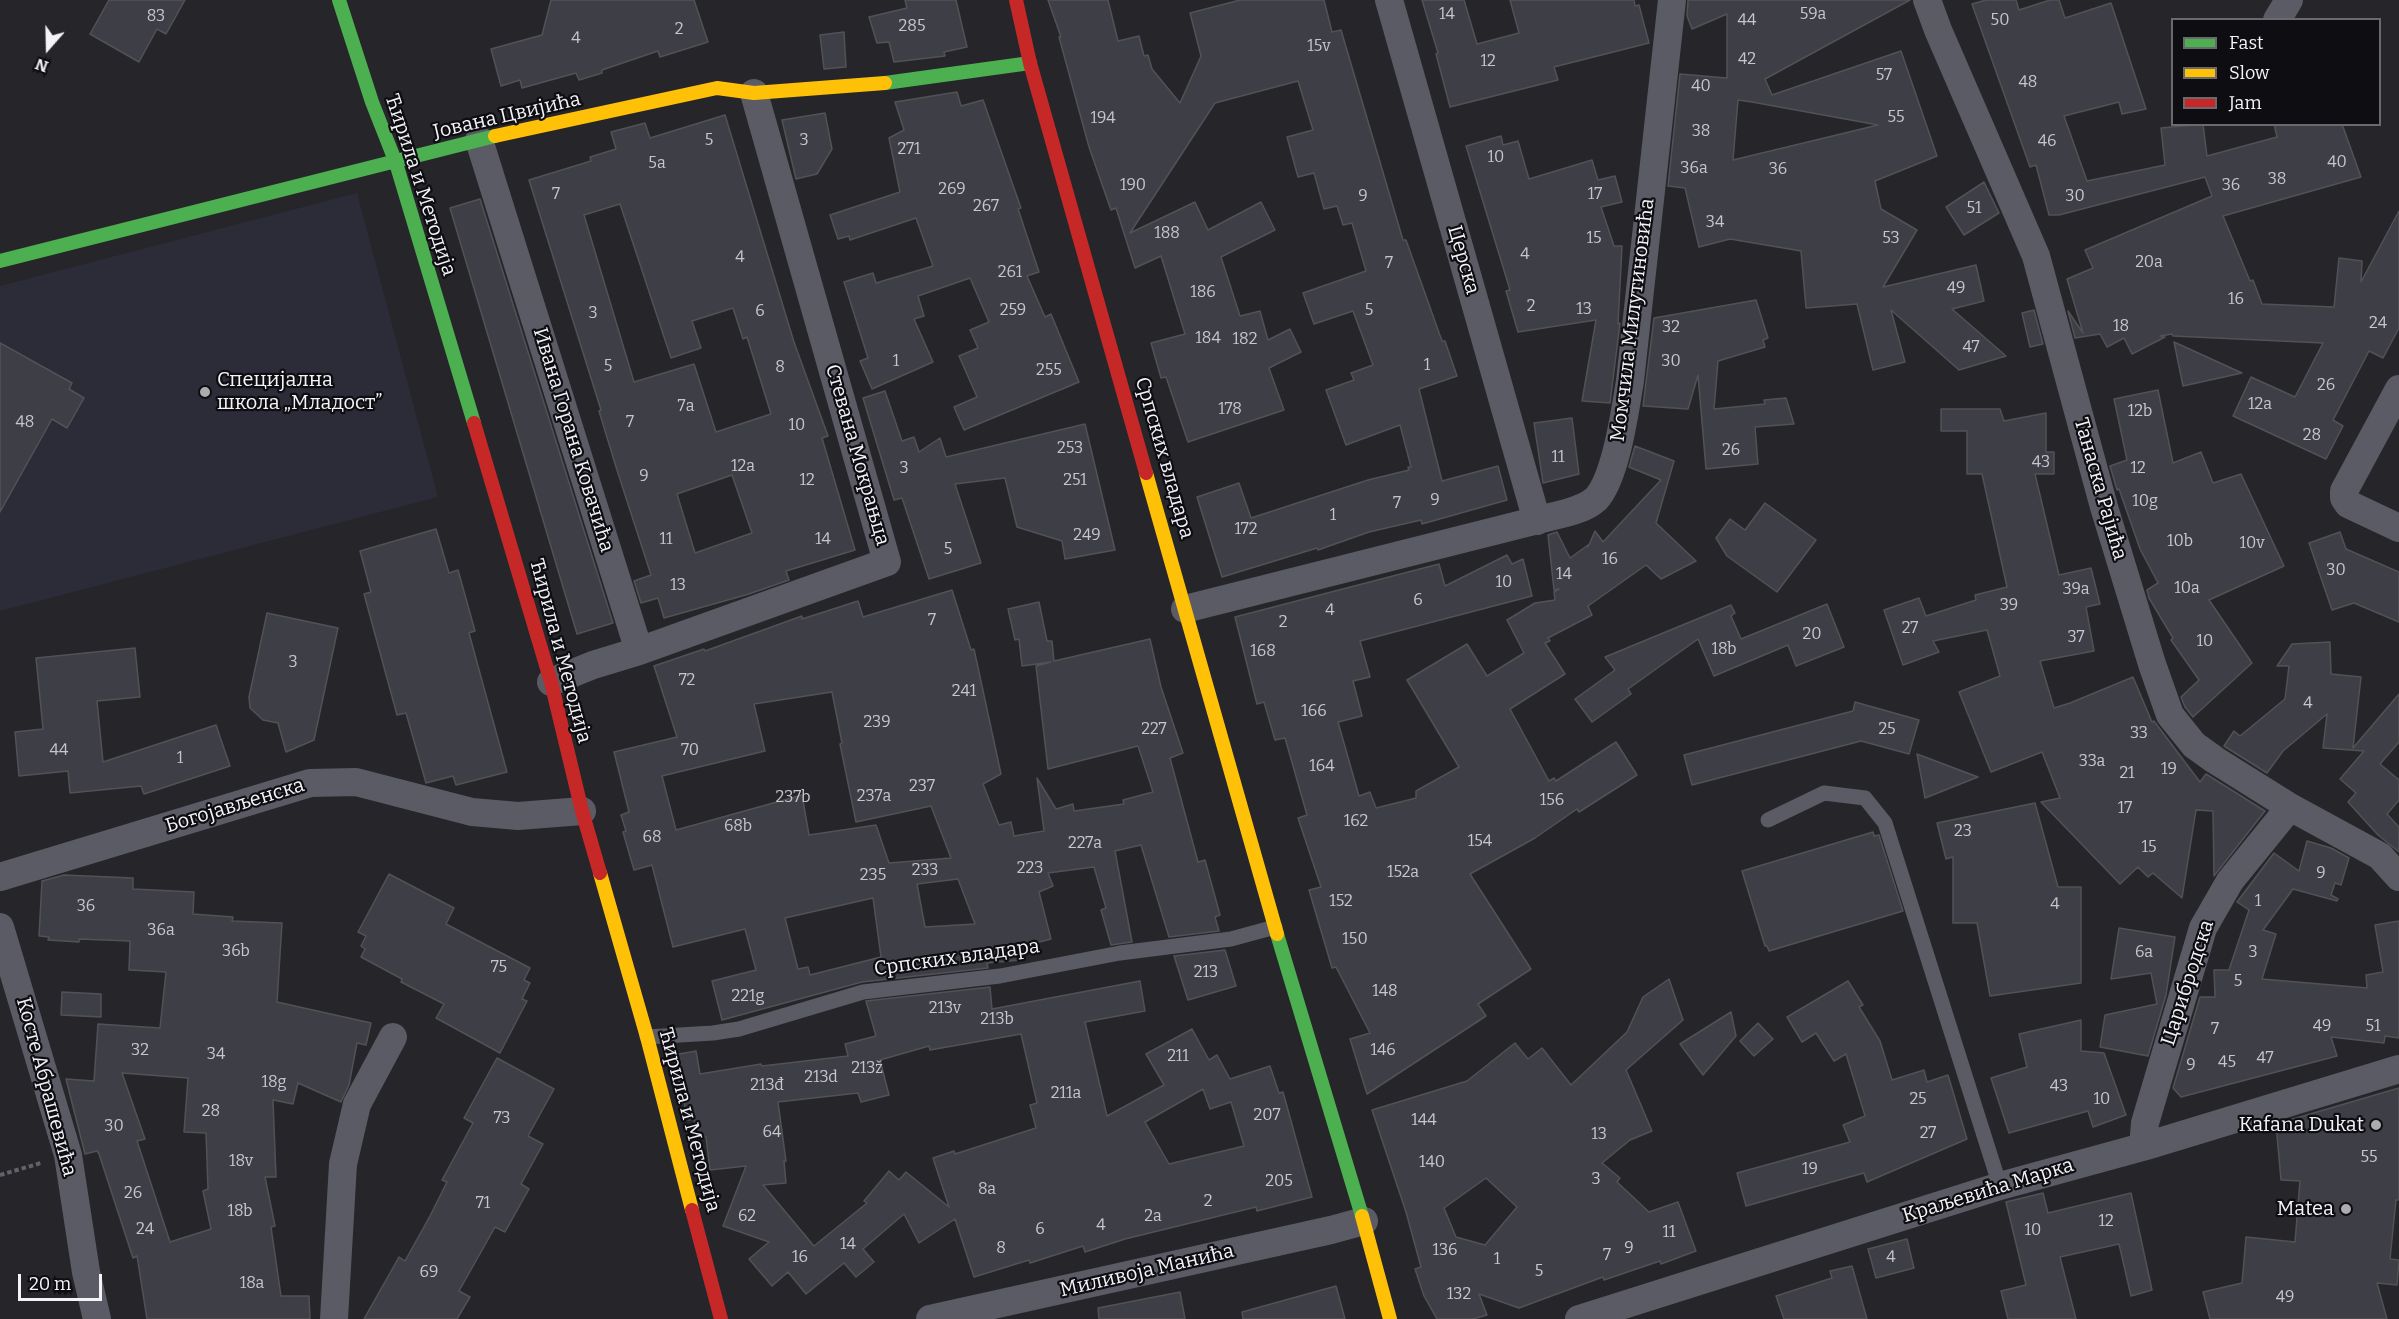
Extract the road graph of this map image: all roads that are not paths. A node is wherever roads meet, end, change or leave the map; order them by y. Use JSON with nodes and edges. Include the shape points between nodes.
{"nodes":[{"id":1,"x":339,"y":0,"type":"edge"},
{"id":2,"x":1016,"y":0,"type":"edge"},
{"id":3,"x":1389,"y":0,"type":"edge"},
{"id":4,"x":1672,"y":0,"type":"edge"},
{"id":5,"x":1927,"y":0,"type":"edge"},
{"id":6,"x":2289,"y":0,"type":"edge"},
{"id":7,"x":2278,"y":18,"type":"edge"},
{"id":8,"x":1030,"y":63,"type":"junction"},
{"id":9,"x":754,"y":93,"type":"junction"},
{"id":10,"x":479,"y":140,"type":"junction"},
{"id":11,"x":396,"y":163,"type":"junction"},
{"id":12,"x":0,"y":261,"type":"edge"},
{"id":13,"x":2399,"y":388,"type":"edge"},
{"id":14,"x":1537,"y":521,"type":"junction"},
{"id":15,"x":2399,"y":528,"type":"edge"},
{"id":16,"x":1185,"y":609,"type":"junction"},
{"id":17,"x":639,"y":651,"type":"junction"},
{"id":18,"x":551,"y":682,"type":"junction"},
{"id":19,"x":2290,"y":807,"type":"junction"},
{"id":20,"x":582,"y":811,"type":"junction"},
{"id":21,"x":1768,"y":820,"type":"dead end"},
{"id":22,"x":0,"y":877,"type":"edge"},
{"id":23,"x":2399,"y":877,"type":"edge"},
{"id":24,"x":0,"y":927,"type":"edge"},
{"id":25,"x":1275,"y":927,"type":"junction"},
{"id":26,"x":393,"y":1037,"type":"dead end"},
{"id":27,"x":647,"y":1037,"type":"junction"},
{"id":28,"x":2399,"y":1069,"type":"edge"},
{"id":29,"x":2146,"y":1146,"type":"junction"},
{"id":30,"x":2000,"y":1186,"type":"junction"},
{"id":31,"x":1364,"y":1221,"type":"junction"},
{"id":32,"x":97,"y":1319,"type":"edge"},
{"id":33,"x":334,"y":1319,"type":"edge"},
{"id":34,"x":721,"y":1319,"type":"edge"},
{"id":35,"x":930,"y":1319,"type":"edge"},
{"id":36,"x":1390,"y":1319,"type":"edge"},
{"id":37,"x":1579,"y":1319,"type":"edge"}],
"edges":[{"from":1,"to":11,"type":"street","name":"Ћирила и Методија"},
{"from":2,"to":8,"type":"street","name":"Српских владара"},
{"from":3,"to":14,"type":"street","name":"Церска"},
{"from":4,"to":14,"type":"street","name":"Момчила Милутиновића","via":[[1621,433],[1596,499],[1581,509]]},
{"from":5,"to":19,"type":"street","name":"Танаска Рајића","via":[[2036,256],[2104,507],[2170,715],[2194,745]]},
{"from":6,"to":7,"type":"street"},
{"from":8,"to":9,"type":"street","name":"Јована Цвијића","via":[[875,84]]},
{"from":8,"to":16,"type":"street","name":"Српских владара"},
{"from":9,"to":10,"type":"street","name":"Јована Цвијића","via":[[717,88]]},
{"from":9,"to":17,"type":"street","name":"Стевана Мокрањца","via":[[888,562]]},
{"from":10,"to":11,"type":"street","name":"Јована Цвијића"},
{"from":10,"to":17,"type":"street","name":"Ивана Горана Ковачића"},
{"from":11,"to":12,"type":"street","name":"Јована Цвијића"},
{"from":11,"to":18,"type":"street","name":"Ћирила и Методија"},
{"from":13,"to":15,"type":"street","via":[[2344,491],[2348,504]]},
{"from":14,"to":16,"type":"street","name":"Момчила Милутиновића"},
{"from":16,"to":25,"type":"street","name":"Српских владара"},
{"from":17,"to":18,"type":"street"},
{"from":18,"to":20,"type":"street","name":"Ћирила и Методија"},
{"from":19,"to":23,"type":"street","name":"Танаска Рајића","via":[[2380,856]]},
{"from":19,"to":29,"type":"street","name":"Царибродска","via":[[2230,881],[2203,928],[2145,1124]]},
{"from":20,"to":22,"type":"street","name":"Богојављенска","via":[[518,816],[472,812],[356,782],[310,783]]},
{"from":20,"to":27,"type":"street","name":"Ћирила и Методија"},
{"from":21,"to":30,"type":"lane","via":[[1824,793],[1865,798],[1885,823]]},
{"from":24,"to":32,"type":"street","name":"Косте Абрашевића","via":[[68,1155]]},
{"from":25,"to":27,"type":"lane","name":"Српских владара","via":[[1231,939],[1120,953],[1000,976],[863,992],[713,1034]]},
{"from":25,"to":31,"type":"street","name":"Српских владара"},
{"from":26,"to":33,"type":"street","via":[[357,1104],[348,1139],[343,1164]]},
{"from":27,"to":34,"type":"street","name":"Ћирила и Методија"},
{"from":28,"to":29,"type":"street","name":"Краљевића Марка"},
{"from":29,"to":30,"type":"street","name":"Краљевића Марка"},
{"from":30,"to":37,"type":"street","name":"Краљевића Марка"},
{"from":31,"to":35,"type":"street","name":"Миливоја Манића"},
{"from":31,"to":36,"type":"street","name":"Српских владара"}]}
